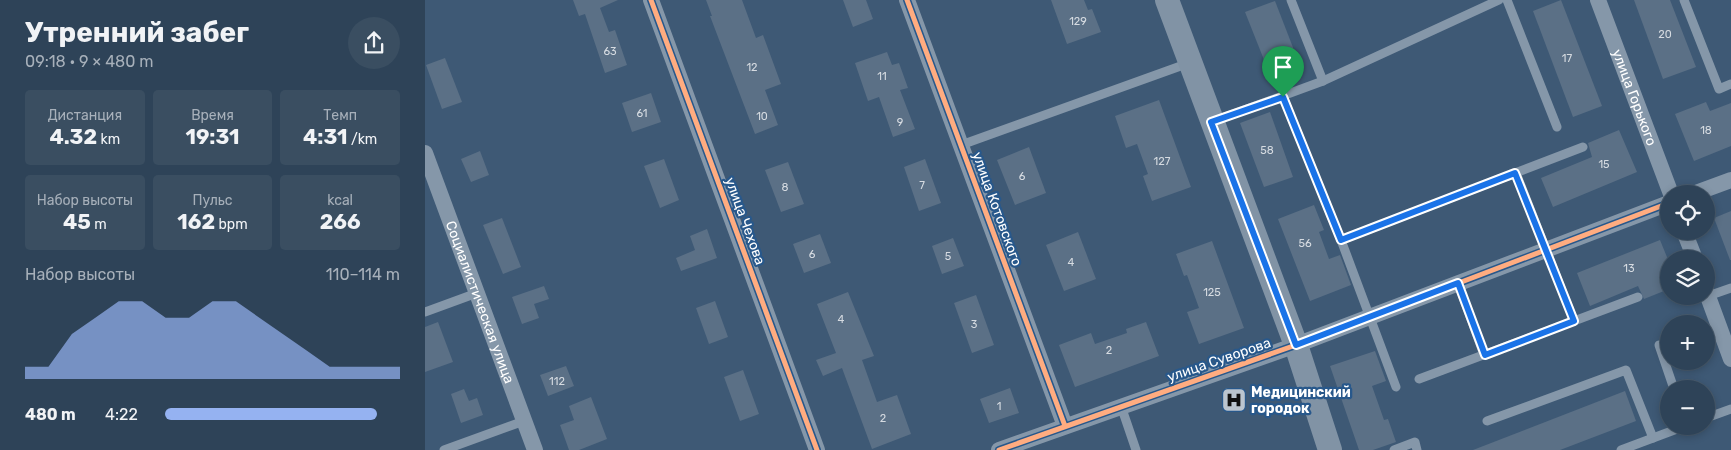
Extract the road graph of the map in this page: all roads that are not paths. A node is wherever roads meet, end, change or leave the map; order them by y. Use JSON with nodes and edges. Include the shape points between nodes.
{"nodes":[{"id":1,"x":651,"y":0,"type":"edge"},
{"id":2,"x":907,"y":0,"type":"edge"},
{"id":3,"x":1167,"y":0,"type":"edge"},
{"id":4,"x":1291,"y":0,"type":"edge"},
{"id":5,"x":1499,"y":0,"type":"edge"},
{"id":6,"x":1507,"y":0,"type":"edge"},
{"id":7,"x":1598,"y":0,"type":"edge"},
{"id":8,"x":1684,"y":0,"type":"edge"},
{"id":9,"x":1190,"y":62,"type":"junction"},
{"id":10,"x":1323,"y":81,"type":"junction"},
{"id":11,"x":1731,"y":84,"type":"edge"},
{"id":12,"x":1283,"y":97,"type":"junction"},
{"id":13,"x":1211,"y":122,"type":"junction"},
{"id":14,"x":1557,"y":128,"type":"dead end"},
{"id":15,"x":961,"y":145,"type":"junction"},
{"id":16,"x":1583,"y":147,"type":"dead end"},
{"id":17,"x":426,"y":159,"type":"edge"},
{"id":18,"x":1515,"y":173,"type":"junction"},
{"id":19,"x":1731,"y":180,"type":"edge"},
{"id":20,"x":1668,"y":185,"type":"edge"},
{"id":21,"x":1715,"y":186,"type":"edge"},
{"id":22,"x":1660,"y":206,"type":"edge"},
{"id":23,"x":1341,"y":240,"type":"junction"},
{"id":24,"x":1545,"y":250,"type":"junction"},
{"id":25,"x":1458,"y":283,"type":"junction"},
{"id":26,"x":1731,"y":288,"type":"edge"},
{"id":27,"x":1715,"y":291,"type":"edge"},
{"id":28,"x":477,"y":293,"type":"junction"},
{"id":29,"x":1638,"y":297,"type":"dead end"},
{"id":30,"x":1711,"y":305,"type":"edge"},
{"id":31,"x":425,"y":312,"type":"edge"},
{"id":32,"x":1370,"y":316,"type":"junction"},
{"id":33,"x":1574,"y":321,"type":"junction"},
{"id":34,"x":1296,"y":345,"type":"junction"},
{"id":35,"x":1659,"y":345,"type":"dead end"},
{"id":36,"x":1485,"y":355,"type":"junction"},
{"id":37,"x":1731,"y":359,"type":"edge"},
{"id":38,"x":1419,"y":379,"type":"dead end"},
{"id":39,"x":1671,"y":380,"type":"edge"},
{"id":40,"x":1396,"y":387,"type":"dead end"},
{"id":41,"x":1121,"y":406,"type":"junction"},
{"id":42,"x":1731,"y":409,"type":"edge"},
{"id":43,"x":1715,"y":415,"type":"edge"},
{"id":44,"x":524,"y":422,"type":"junction"},
{"id":45,"x":1487,"y":422,"type":"dead end"},
{"id":46,"x":1065,"y":426,"type":"junction"},
{"id":47,"x":1661,"y":435,"type":"edge"},
{"id":48,"x":1653,"y":438,"type":"junction"},
{"id":49,"x":444,"y":450,"type":"edge"},
{"id":50,"x":535,"y":450,"type":"edge"},
{"id":51,"x":817,"y":450,"type":"edge"},
{"id":52,"x":999,"y":450,"type":"edge"},
{"id":53,"x":1137,"y":450,"type":"edge"},
{"id":54,"x":1330,"y":450,"type":"edge"},
{"id":55,"x":1394,"y":450,"type":"edge"},
{"id":56,"x":1417,"y":450,"type":"edge"},
{"id":57,"x":1621,"y":450,"type":"edge"}],
"edges":[{"from":1,"to":51,"type":"street","name":"улица Чехова"},
{"from":2,"to":15,"type":"street","name":"улица Котовского"},
{"from":3,"to":9,"type":"main road"},
{"from":4,"to":10,"type":"lane"},
{"from":5,"to":10,"type":"lane"},
{"from":6,"to":14,"type":"lane"},
{"from":7,"to":20,"type":"street","name":"улица Горького"},
{"from":8,"to":11,"type":"lane","via":[[1719,89]]},
{"from":9,"to":13,"type":"main road"},
{"from":9,"to":15,"type":"lane"},
{"from":10,"to":12,"type":"lane"},
{"from":12,"to":13,"type":"lane"},
{"from":12,"to":23,"type":"lane"},
{"from":13,"to":34,"type":"main road"},
{"from":15,"to":46,"type":"street","name":"улица Котовского"},
{"from":16,"to":18,"type":"lane"},
{"from":17,"to":28,"type":"street","name":"Социалистическая улица"},
{"from":18,"to":23,"type":"lane"},
{"from":18,"to":24,"type":"lane"},
{"from":19,"to":21,"type":"street"},
{"from":22,"to":24,"type":"street","name":"улица Суворова"},
{"from":23,"to":32,"type":"lane"},
{"from":24,"to":25,"type":"street","name":"улица Суворова"},
{"from":24,"to":33,"type":"lane"},
{"from":25,"to":32,"type":"street","name":"улица Суворова"},
{"from":25,"to":36,"type":"lane"},
{"from":26,"to":27,"type":"lane"},
{"from":28,"to":31,"type":"lane"},
{"from":28,"to":44,"type":"street","name":"Социалистическая улица"},
{"from":29,"to":33,"type":"lane"},
{"from":30,"to":37,"type":"street"},
{"from":32,"to":34,"type":"street","name":"улица Суворова"},
{"from":32,"to":40,"type":"lane"},
{"from":33,"to":36,"type":"lane"},
{"from":34,"to":41,"type":"street","name":"улица Суворова"},
{"from":34,"to":54,"type":"main road"},
{"from":35,"to":39,"type":"lane"},
{"from":36,"to":38,"type":"lane"},
{"from":41,"to":46,"type":"street","name":"улица Суворова"},
{"from":41,"to":53,"type":"lane"},
{"from":42,"to":43,"type":"lane"},
{"from":44,"to":49,"type":"lane"},
{"from":44,"to":50,"type":"street","name":"Социалистическая улица"},
{"from":45,"to":48,"type":"lane","via":[[1626,370]]},
{"from":46,"to":52,"type":"street","name":"улица Суворова"},
{"from":47,"to":48,"type":"lane"},
{"from":48,"to":57,"type":"lane"},
{"from":55,"to":56,"type":"lane","via":[[1415,442]]}]}
